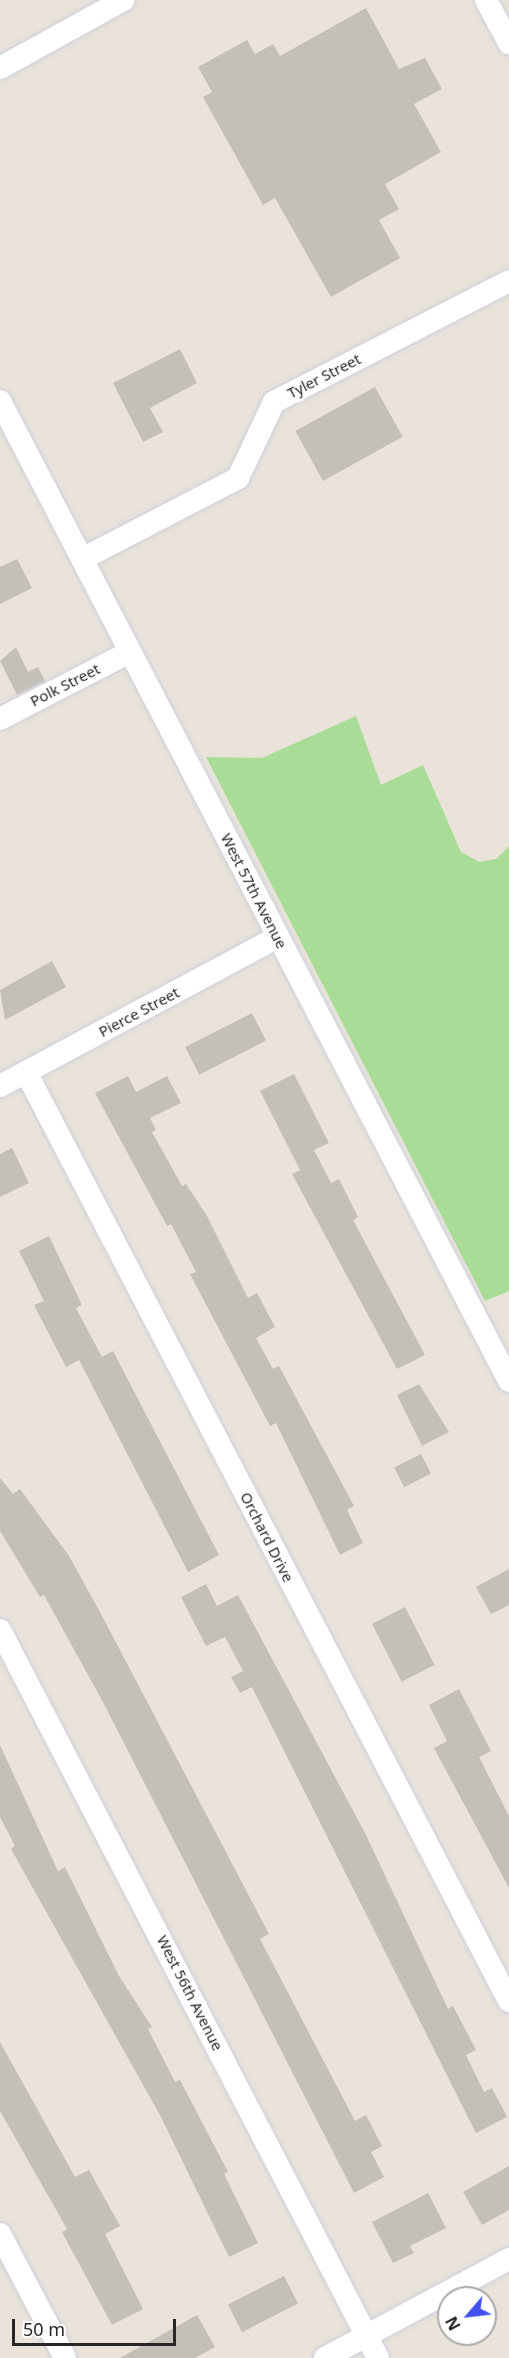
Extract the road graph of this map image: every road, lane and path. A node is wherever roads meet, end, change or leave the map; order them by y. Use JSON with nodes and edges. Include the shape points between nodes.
{"nodes":[{"id":1,"x":123,"y":0,"type":"edge"},
{"id":2,"x":486,"y":0,"type":"edge"},
{"id":3,"x":509,"y":43,"type":"edge"},
{"id":4,"x":0,"y":68,"type":"edge"},
{"id":5,"x":509,"y":281,"type":"edge"},
{"id":6,"x":0,"y":401,"type":"edge"},
{"id":7,"x":82,"y":559,"type":"junction"},
{"id":8,"x":130,"y":652,"type":"junction"},
{"id":9,"x":0,"y":719,"type":"edge"},
{"id":10,"x":278,"y":937,"type":"junction"},
{"id":11,"x":26,"y":1072,"type":"junction"},
{"id":12,"x":0,"y":1086,"type":"edge"},
{"id":13,"x":509,"y":1381,"type":"edge"},
{"id":14,"x":0,"y":1630,"type":"edge"},
{"id":15,"x":509,"y":2001,"type":"edge"},
{"id":16,"x":0,"y":2234,"type":"edge"},
{"id":17,"x":509,"y":2259,"type":"edge"},
{"id":18,"x":367,"y":2337,"type":"junction"},
{"id":19,"x":65,"y":2358,"type":"edge"},
{"id":20,"x":326,"y":2358,"type":"edge"},
{"id":21,"x":378,"y":2358,"type":"edge"}],
"edges":[{"from":1,"to":4,"type":"street"},
{"from":2,"to":3,"type":"street"},
{"from":5,"to":7,"type":"street","name":"Tyler Street","via":[[274,402],[238,478]]},
{"from":6,"to":7,"type":"street","name":"West 57th Avenue"},
{"from":7,"to":8,"type":"street","name":"West 57th Avenue"},
{"from":8,"to":9,"type":"street","name":"Polk Street"},
{"from":8,"to":10,"type":"street","name":"West 57th Avenue"},
{"from":10,"to":11,"type":"street","name":"Pierce Street"},
{"from":10,"to":13,"type":"street","name":"West 57th Avenue"},
{"from":11,"to":12,"type":"street","name":"Pierce Street"},
{"from":11,"to":15,"type":"street","name":"Orchard Drive"},
{"from":14,"to":18,"type":"street","name":"West 56th Avenue"},
{"from":16,"to":19,"type":"street"},
{"from":17,"to":18,"type":"street"},
{"from":18,"to":20,"type":"street"},
{"from":18,"to":21,"type":"street","name":"West 56th Avenue"}]}
